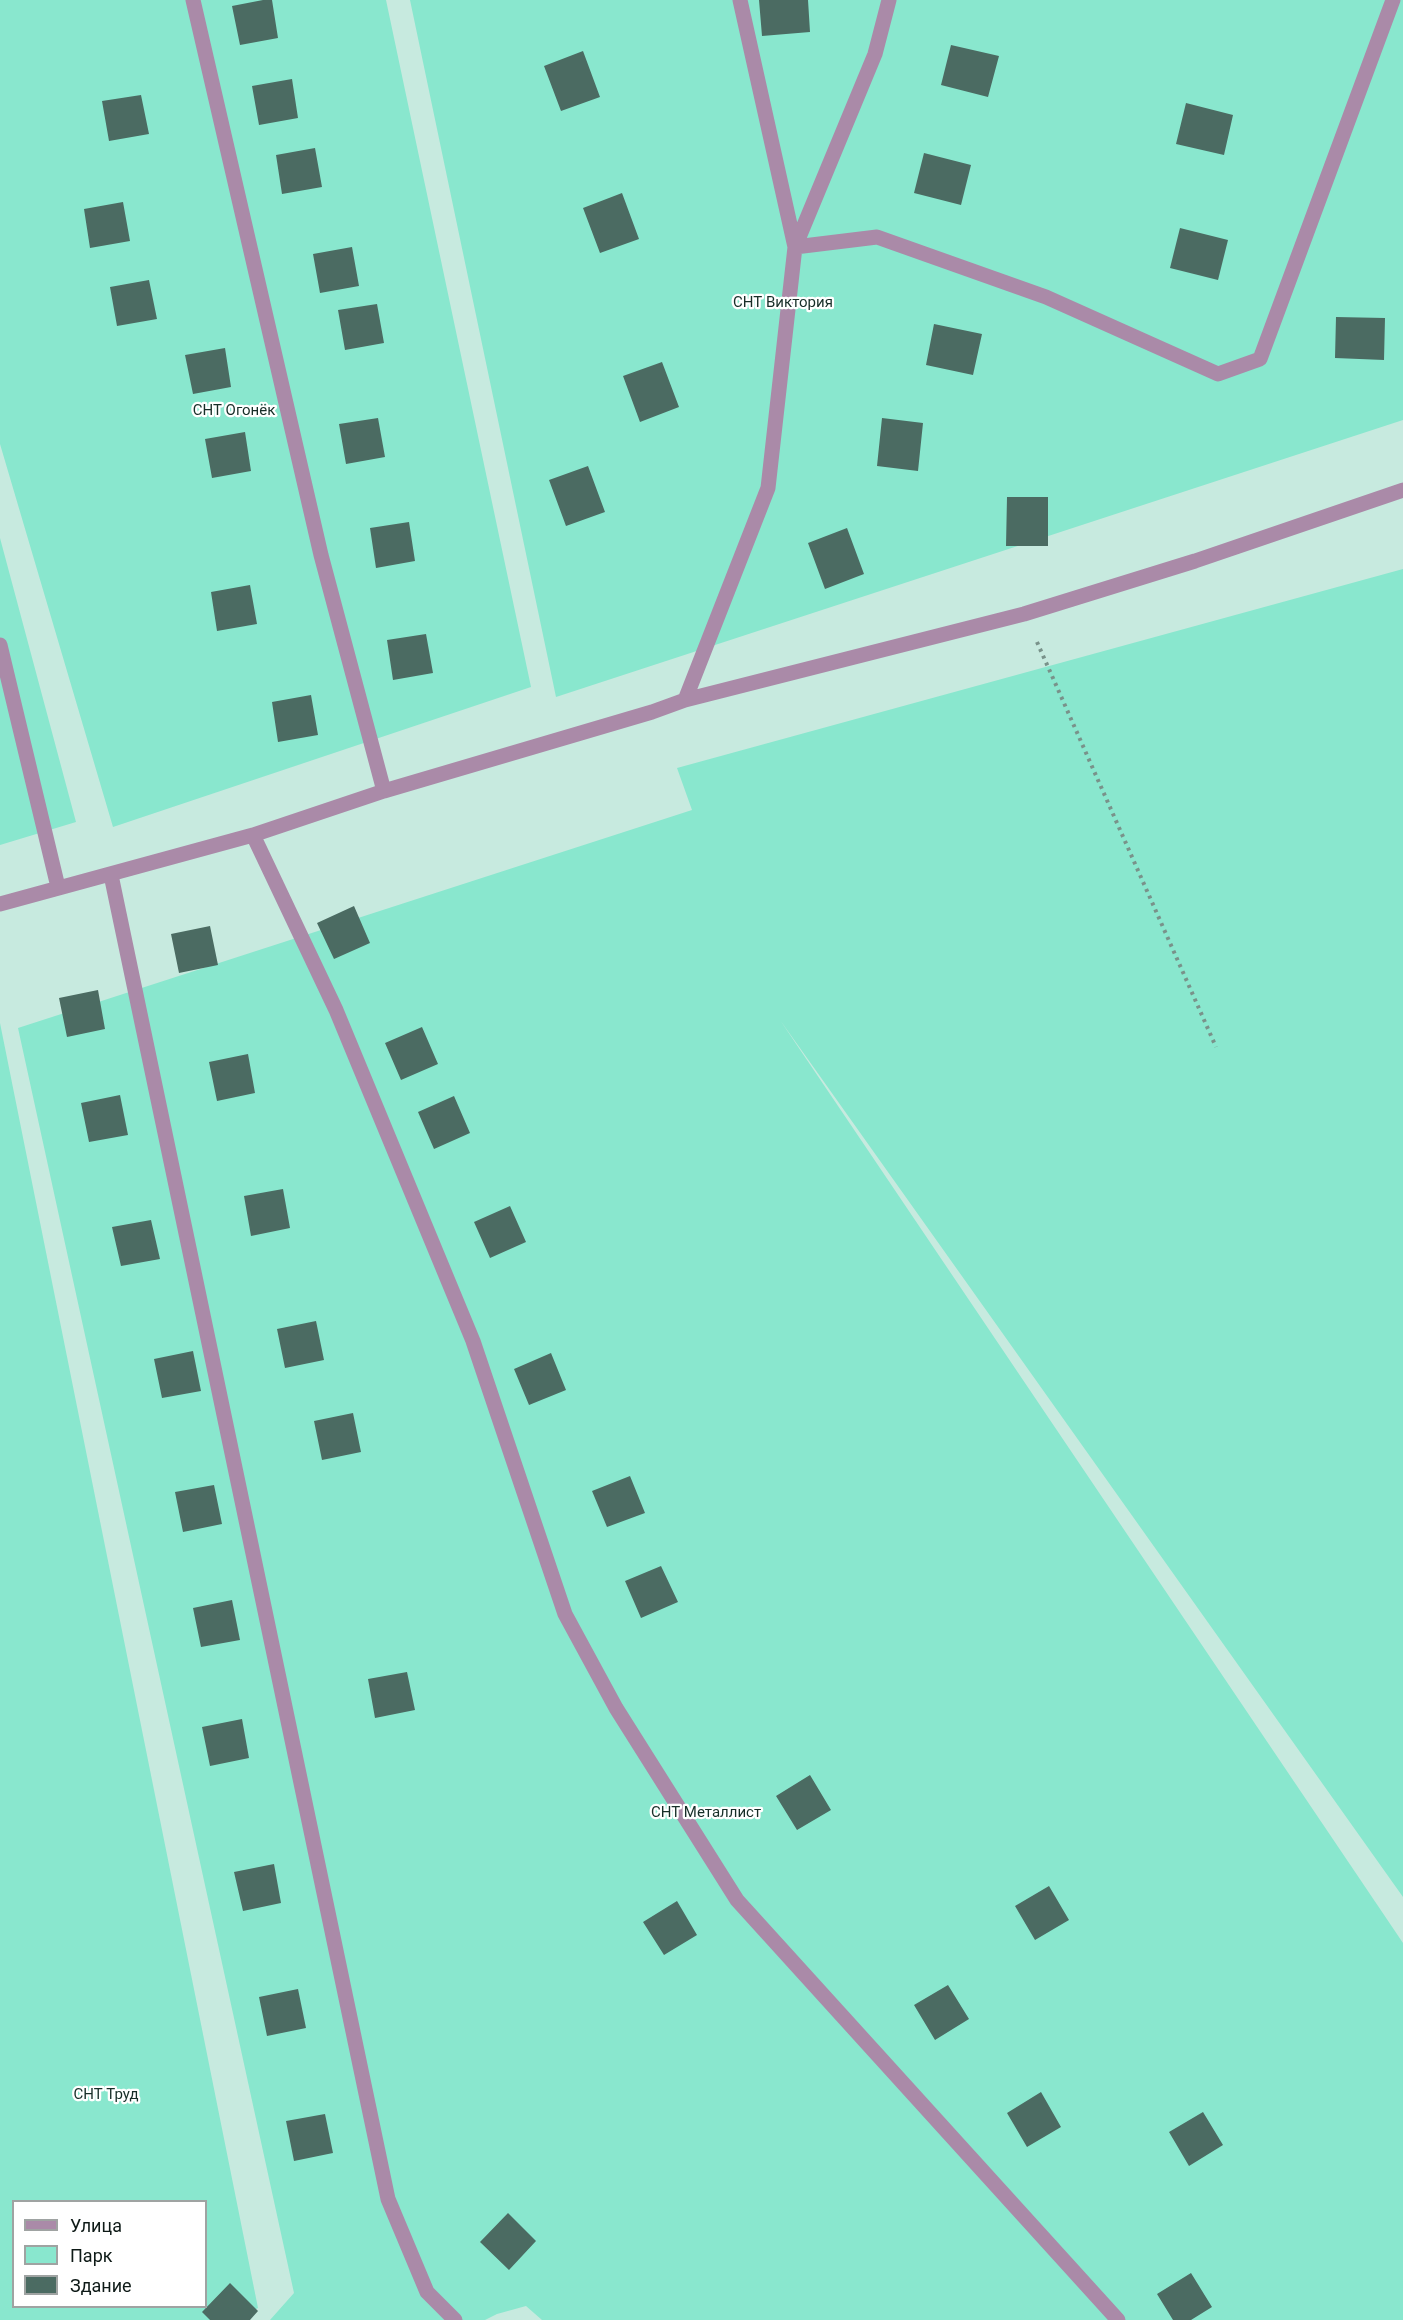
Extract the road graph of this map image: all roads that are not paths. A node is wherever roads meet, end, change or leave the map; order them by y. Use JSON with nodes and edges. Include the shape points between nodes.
{"nodes":[{"id":1,"x":193,"y":0,"type":"edge"},
{"id":2,"x":740,"y":0,"type":"edge"},
{"id":3,"x":889,"y":0,"type":"edge"},
{"id":4,"x":1393,"y":0,"type":"edge"},
{"id":5,"x":795,"y":247,"type":"junction"},
{"id":6,"x":1403,"y":490,"type":"edge"},
{"id":7,"x":0,"y":645,"type":"edge"},
{"id":8,"x":685,"y":700,"type":"junction"},
{"id":9,"x":384,"y":791,"type":"junction"},
{"id":10,"x":253,"y":835,"type":"junction"},
{"id":11,"x":111,"y":874,"type":"junction"},
{"id":12,"x":58,"y":887,"type":"junction"},
{"id":13,"x":0,"y":904,"type":"edge"},
{"id":14,"x":455,"y":2320,"type":"edge"},
{"id":15,"x":1118,"y":2320,"type":"edge"}],
"edges":[{"from":1,"to":9,"type":"street","via":[[321,555]]},
{"from":2,"to":5,"type":"street"},
{"from":3,"to":5,"type":"street","via":[[875,54]]},
{"from":4,"to":5,"type":"street","via":[[1260,359],[1218,374],[1046,297],[877,237]]},
{"from":5,"to":8,"type":"street","via":[[768,488]]},
{"from":6,"to":8,"type":"street","via":[[1024,614]]},
{"from":7,"to":12,"type":"street"},
{"from":8,"to":9,"type":"street"},
{"from":9,"to":10,"type":"street"},
{"from":10,"to":11,"type":"street"},
{"from":10,"to":15,"type":"street","via":[[336,1010],[473,1341],[565,1614],[616,1708],[737,1900]]},
{"from":11,"to":12,"type":"street"},
{"from":11,"to":14,"type":"street","via":[[388,2199],[427,2292]]},
{"from":12,"to":13,"type":"street"}]}
